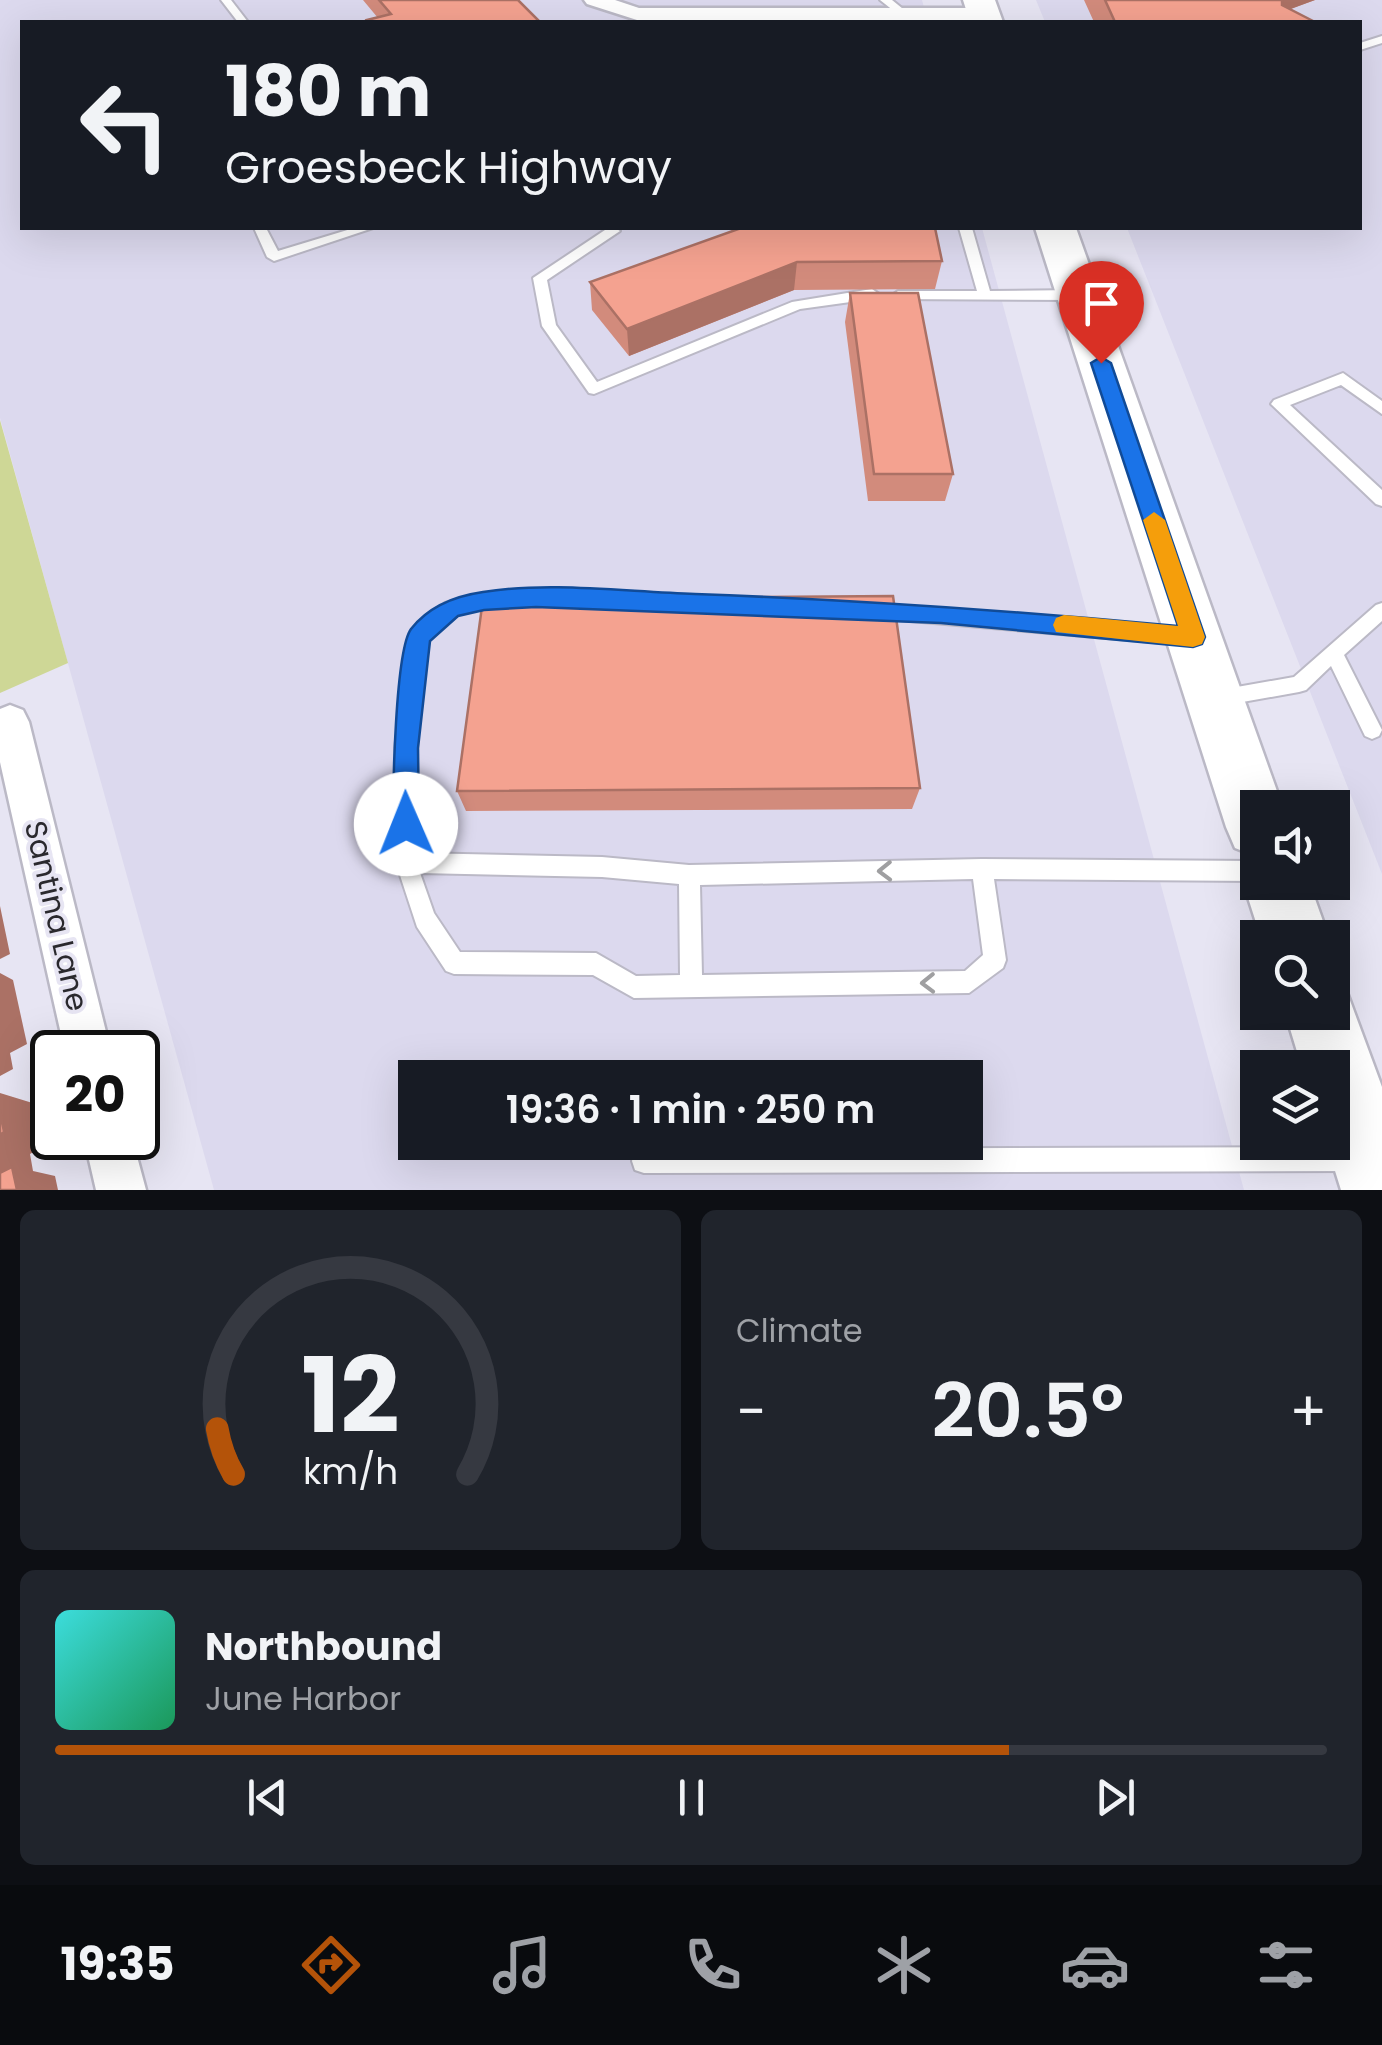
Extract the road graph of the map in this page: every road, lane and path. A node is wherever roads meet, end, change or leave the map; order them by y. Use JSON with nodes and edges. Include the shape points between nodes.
{"nodes":[{"id":1,"x":226,"y":0,"type":"edge"},
{"id":2,"x":594,"y":0,"type":"edge"},
{"id":3,"x":894,"y":6,"type":"edge"},
{"id":4,"x":983,"y":12,"type":"edge"},
{"id":5,"x":241,"y":20,"type":"edge"},
{"id":6,"x":261,"y":230,"type":"edge"},
{"id":7,"x":360,"y":230,"type":"edge"},
{"id":8,"x":613,"y":230,"type":"dead end"},
{"id":9,"x":966,"y":230,"type":"edge"},
{"id":10,"x":1056,"y":230,"type":"edge"},
{"id":11,"x":1078,"y":295,"type":"junction"},
{"id":12,"x":985,"y":296,"type":"junction"},
{"id":13,"x":1382,"y":408,"type":"edge"},
{"id":14,"x":1382,"y":500,"type":"edge"},
{"id":15,"x":596,"y":600,"type":"edge"},
{"id":16,"x":847,"y":610,"type":"edge"},
{"id":17,"x":1382,"y":610,"type":"edge"},
{"id":18,"x":1193,"y":637,"type":"junction"},
{"id":19,"x":1334,"y":653,"type":"junction"},
{"id":20,"x":1214,"y":699,"type":"junction"},
{"id":21,"x":10,"y":722,"type":"dead end"},
{"id":22,"x":1372,"y":730,"type":"dead end"},
{"id":23,"x":1245,"y":790,"type":"edge"},
{"id":24,"x":406,"y":863,"type":"junction"},
{"id":25,"x":982,"y":870,"type":"junction"},
{"id":26,"x":1240,"y":871,"type":"edge"},
{"id":27,"x":688,"y":875,"type":"junction"},
{"id":28,"x":691,"y":986,"type":"junction"},
{"id":29,"x":83,"y":1030,"type":"edge"},
{"id":30,"x":1326,"y":1030,"type":"edge"},
{"id":31,"x":114,"y":1160,"type":"edge"},
{"id":32,"x":644,"y":1161,"type":"dead end"},
{"id":33,"x":1375,"y":1174,"type":"edge"},
{"id":34,"x":121,"y":1190,"type":"edge"}],
"edges":[{"from":1,"to":5,"type":"lane"},
{"from":2,"to":3,"type":"street","via":[[637,14]]},
{"from":3,"to":4,"type":"street"},
{"from":6,"to":7,"type":"lane","via":[[274,257]]},
{"from":8,"to":12,"type":"lane","via":[[540,278],[549,326],[594,389],[797,304],[873,294]]},
{"from":9,"to":12,"type":"lane"},
{"from":10,"to":11,"type":"main road"},
{"from":11,"to":12,"type":"lane"},
{"from":11,"to":18,"type":"main road"},
{"from":13,"to":14,"type":"lane","via":[[1343,378],[1279,404]]},
{"from":15,"to":24,"type":"lane","via":[[484,601],[451,608],[419,636],[405,748]]},
{"from":16,"to":18,"type":"lane"},
{"from":17,"to":19,"type":"lane"},
{"from":18,"to":20,"type":"main road"},
{"from":19,"to":20,"type":"lane","via":[[1299,684]]},
{"from":19,"to":22,"type":"lane"},
{"from":20,"to":23,"type":"main road"},
{"from":21,"to":29,"type":"street","name":"Santina Lane"},
{"from":24,"to":27,"type":"lane","via":[[602,866]]},
{"from":24,"to":28,"type":"lane","via":[[425,919],[454,963],[596,964],[634,987]]},
{"from":25,"to":26,"type":"lane"},
{"from":25,"to":27,"type":"lane","one_way":true},
{"from":25,"to":28,"type":"lane","one_way":true,"via":[[996,960],[969,982]]},
{"from":27,"to":28,"type":"lane"},
{"from":30,"to":33,"type":"main road"},
{"from":31,"to":34,"type":"street"},
{"from":32,"to":33,"type":"lane"}]}
